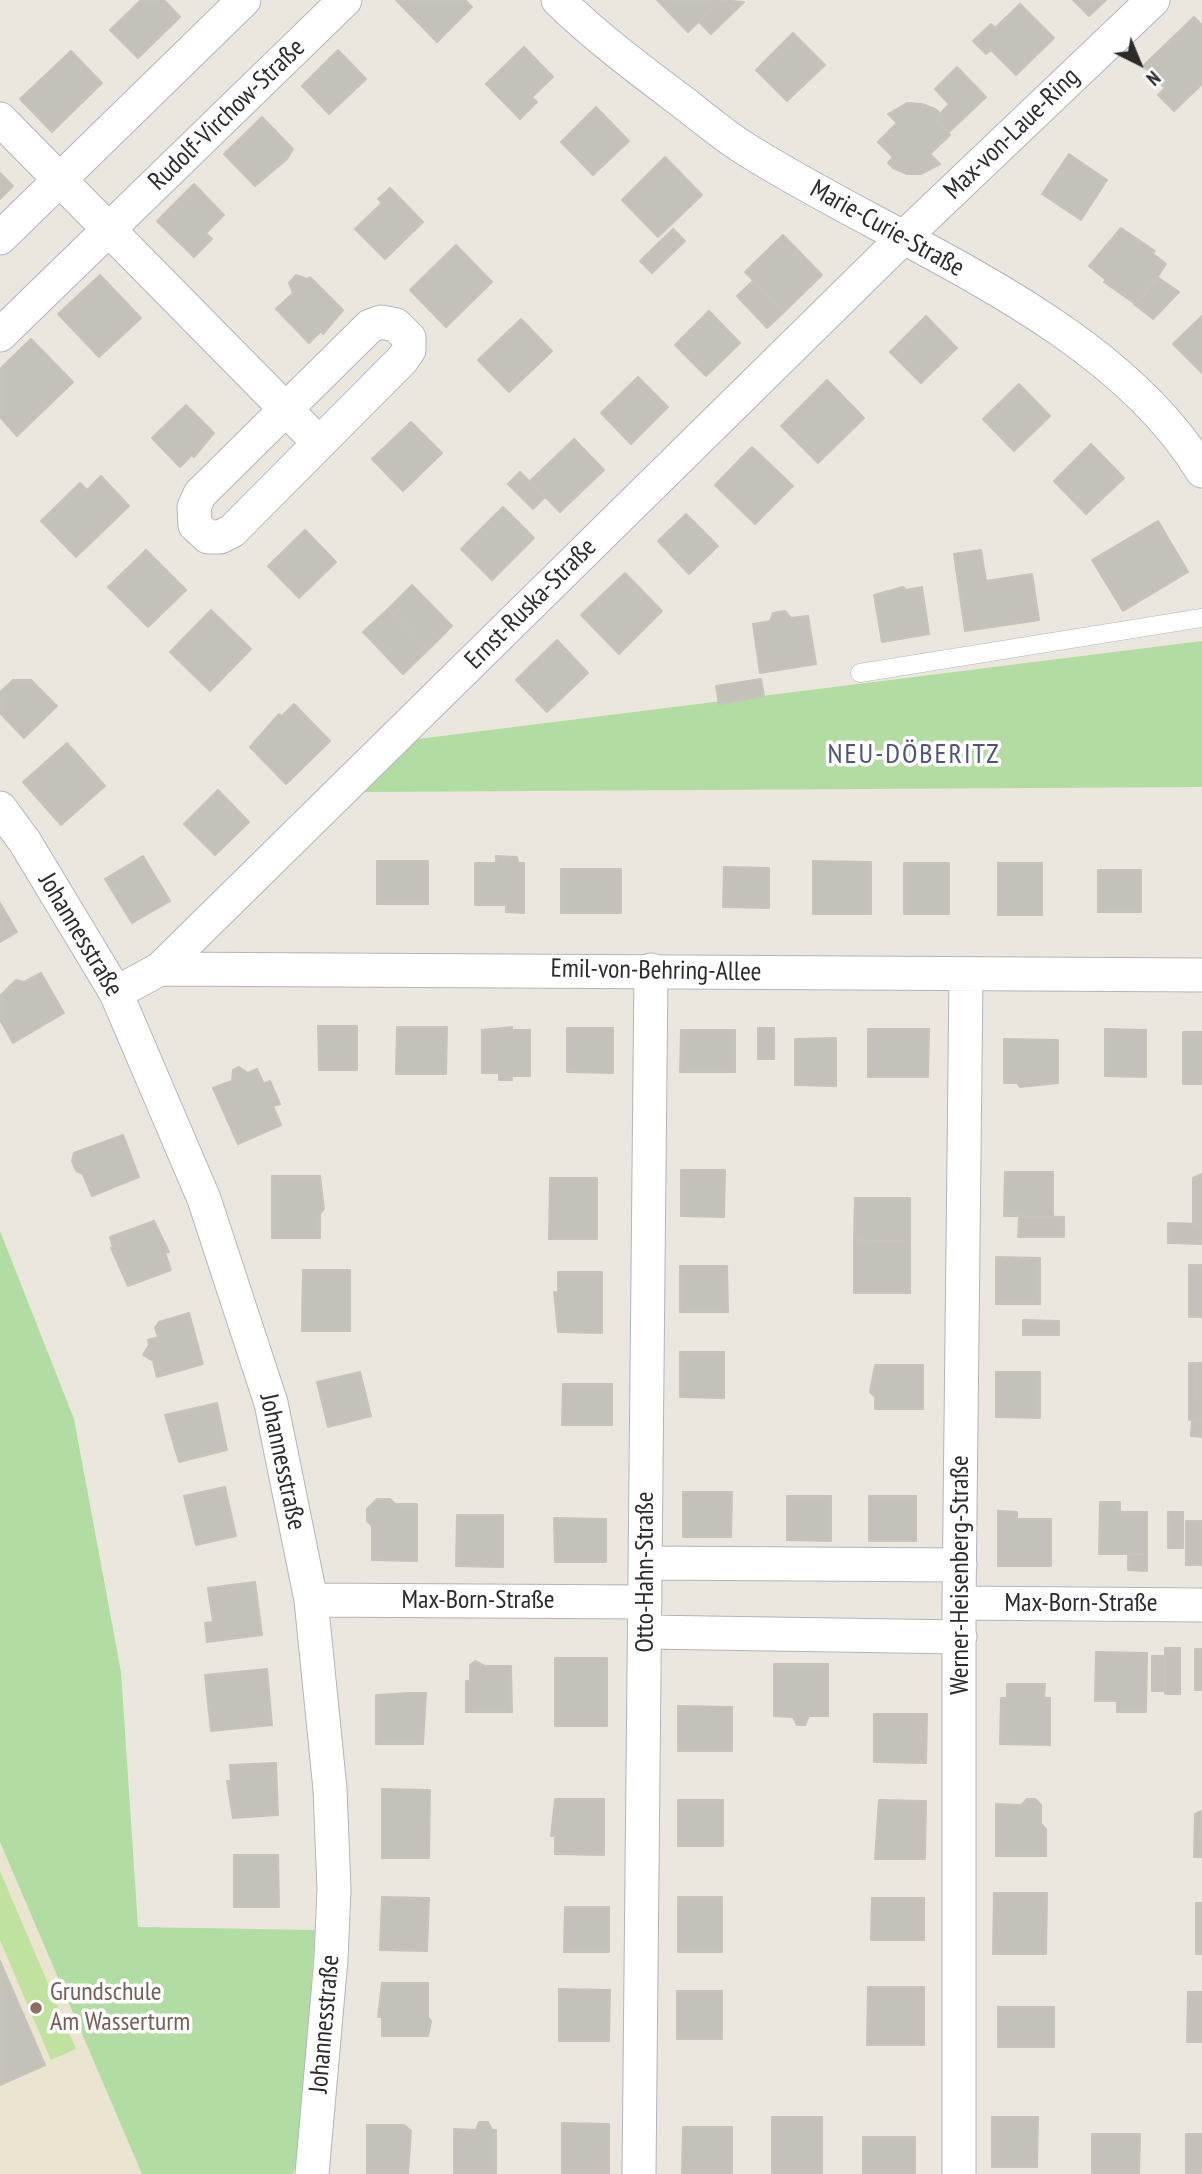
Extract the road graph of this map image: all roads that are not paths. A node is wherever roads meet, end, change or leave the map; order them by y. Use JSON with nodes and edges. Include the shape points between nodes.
{"nodes":[{"id":1,"x":244,"y":0,"type":"edge"},
{"id":2,"x":345,"y":0,"type":"edge"},
{"id":3,"x":558,"y":0,"type":"edge"},
{"id":4,"x":1153,"y":0,"type":"edge"},
{"id":5,"x":0,"y":119,"type":"edge"},
{"id":6,"x":59,"y":179,"type":"junction"},
{"id":7,"x":108,"y":230,"type":"junction"},
{"id":8,"x":0,"y":238,"type":"edge"},
{"id":9,"x":902,"y":239,"type":"junction"},
{"id":10,"x":0,"y":335,"type":"edge"},
{"id":11,"x":285,"y":411,"type":"junction"},
{"id":12,"x":319,"y":443,"type":"junction"},
{"id":13,"x":1202,"y":471,"type":"edge"},
{"id":14,"x":1202,"y":618,"type":"edge"},
{"id":15,"x":860,"y":673,"type":"dead end"},
{"id":16,"x":0,"y":808,"type":"edge"},
{"id":17,"x":160,"y":969,"type":"junction"},
{"id":18,"x":651,"y":970,"type":"junction"},
{"id":19,"x":1202,"y":975,"type":"edge"},
{"id":20,"x":966,"y":976,"type":"junction"},
{"id":21,"x":116,"y":993,"type":"junction"},
{"id":22,"x":646,"y":1563,"type":"junction"},
{"id":23,"x":960,"y":1565,"type":"junction"},
{"id":24,"x":311,"y":1600,"type":"junction"},
{"id":25,"x":960,"y":1603,"type":"junction"},
{"id":26,"x":1202,"y":1605,"type":"edge"},
{"id":27,"x":646,"y":1617,"type":"junction"},
{"id":28,"x":960,"y":1637,"type":"junction"},
{"id":29,"x":312,"y":2174,"type":"edge"},
{"id":30,"x":639,"y":2174,"type":"edge"},
{"id":31,"x":959,"y":2174,"type":"edge"}],
"edges":[{"from":1,"to":6,"type":"street"},
{"from":2,"to":7,"type":"street","name":"Rudolf-Virchow-Straße"},
{"from":3,"to":9,"type":"street","name":"Marie-Curie-Straße","via":[[590,32],[743,147]]},
{"from":4,"to":9,"type":"street","name":"Max-von-Laue-Ring"},
{"from":5,"to":6,"type":"street"},
{"from":6,"to":7,"type":"street"},
{"from":6,"to":8,"type":"street"},
{"from":7,"to":10,"type":"street","name":"Rudolf-Virchow-Straße"},
{"from":7,"to":11,"type":"street"},
{"from":9,"to":13,"type":"street","name":"Marie-Curie-Straße","via":[[1006,295],[1110,365],[1184,442]]},
{"from":9,"to":17,"type":"street","name":"Ernst-Ruska-Straße"},
{"from":11,"to":12,"type":"street"},
{"from":11,"to":12,"type":"street","via":[[370,326],[381,322],[396,325],[410,338],[410,350]]},
{"from":11,"to":12,"type":"street","via":[[200,494],[194,507],[195,525],[208,537],[232,531]]},
{"from":14,"to":15,"type":"lane"},
{"from":16,"to":21,"type":"street","name":"Johannesstraße"},
{"from":17,"to":18,"type":"street","name":"Emil-von-Behring-Allee"},
{"from":17,"to":21,"type":"street","name":"Emil-von-Behring-Allee"},
{"from":18,"to":20,"type":"street","name":"Emil-von-Behring-Allee"},
{"from":18,"to":22,"type":"street","name":"Otto-Hahn-Straße"},
{"from":19,"to":20,"type":"street","name":"Emil-von-Behring-Allee"},
{"from":20,"to":23,"type":"street","name":"Werner-Heisenberg-Straße"},
{"from":21,"to":24,"type":"street","name":"Johannesstraße","via":[[204,1199],[238,1297],[271,1403]]},
{"from":22,"to":23,"type":"street"},
{"from":22,"to":27,"type":"street","name":"Otto-Hahn-Straße"},
{"from":23,"to":25,"type":"street","name":"Werner-Heisenberg-Straße"},
{"from":24,"to":27,"type":"street","name":"Max-Born-Straße"},
{"from":24,"to":29,"type":"street","name":"Johannesstraße","via":[[330,1789],[334,1890]]},
{"from":25,"to":26,"type":"street","name":"Max-Born-Straße"},
{"from":25,"to":28,"type":"street","name":"Werner-Heisenberg-Straße"},
{"from":27,"to":28,"type":"street","name":"Max-Born-Straße"},
{"from":27,"to":30,"type":"street","name":"Otto-Hahn-Straße"},
{"from":28,"to":31,"type":"street","name":"Werner-Heisenberg-Straße"}]}
